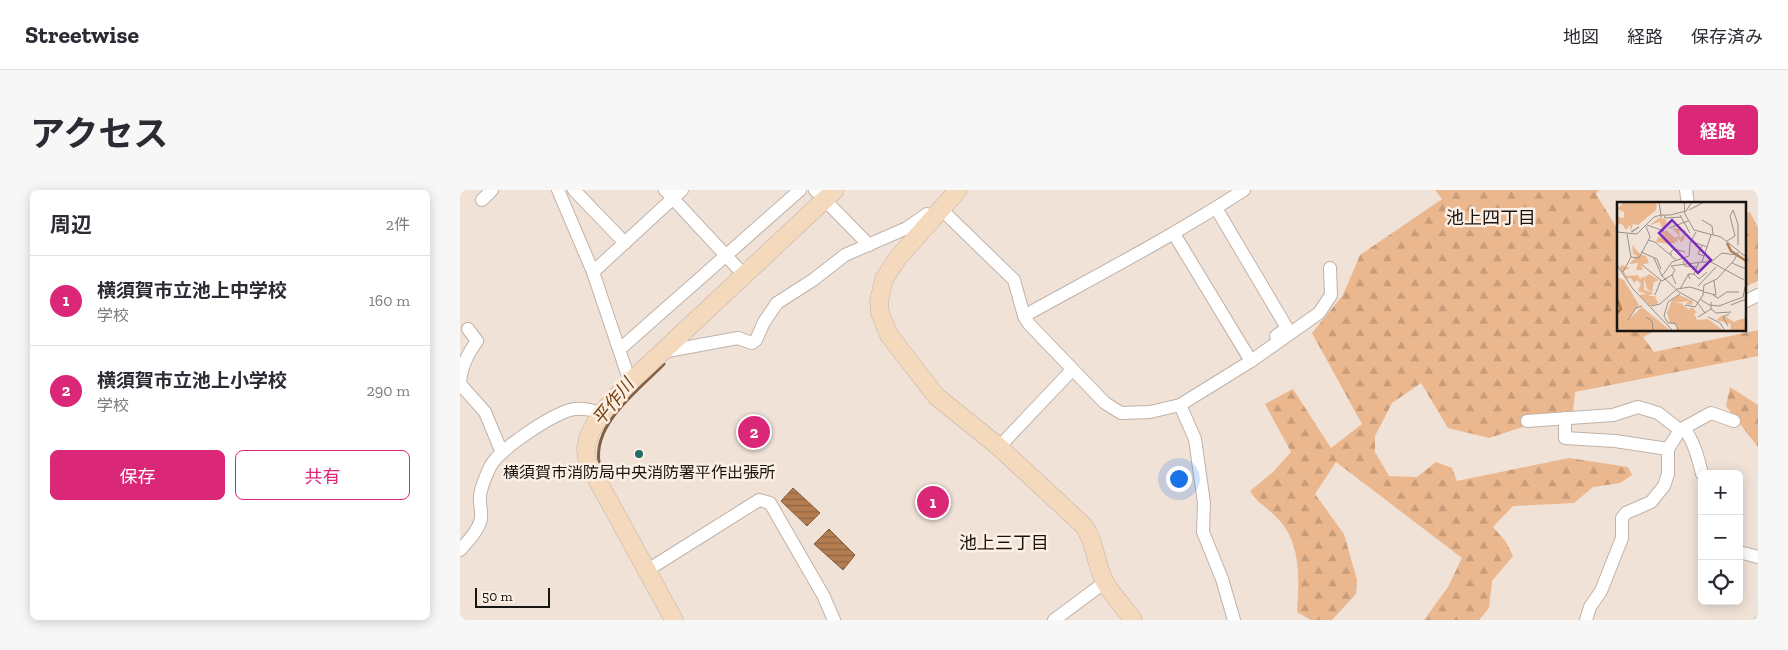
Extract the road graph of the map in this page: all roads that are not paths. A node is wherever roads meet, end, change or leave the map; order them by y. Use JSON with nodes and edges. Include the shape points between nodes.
{"nodes":[{"id":1,"x":492,"y":190,"type":"edge"},
{"id":2,"x":574,"y":190,"type":"edge"},
{"id":3,"x":800,"y":190,"type":"edge"},
{"id":4,"x":958,"y":190,"type":"edge"},
{"id":5,"x":1244,"y":190,"type":"edge"},
{"id":6,"x":559,"y":191,"type":"edge"},
{"id":7,"x":674,"y":193,"type":"edge"},
{"id":8,"x":825,"y":193,"type":"edge"},
{"id":9,"x":482,"y":200,"type":"dead end"},
{"id":10,"x":1216,"y":208,"type":"junction"},
{"id":11,"x":938,"y":213,"type":"junction"},
{"id":12,"x":1174,"y":234,"type":"junction"},
{"id":13,"x":625,"y":244,"type":"junction"},
{"id":14,"x":869,"y":245,"type":"junction"},
{"id":15,"x":726,"y":255,"type":"junction"},
{"id":16,"x":1330,"y":268,"type":"dead end"},
{"id":17,"x":593,"y":272,"type":"junction"},
{"id":18,"x":744,"y":275,"type":"junction"},
{"id":19,"x":1758,"y":294,"type":"edge"},
{"id":20,"x":1746,"y":301,"type":"edge"},
{"id":21,"x":1024,"y":316,"type":"junction"},
{"id":22,"x":468,"y":329,"type":"dead end"},
{"id":23,"x":1276,"y":343,"type":"junction"},
{"id":24,"x":620,"y":349,"type":"junction"},
{"id":25,"x":661,"y":353,"type":"junction"},
{"id":26,"x":1251,"y":361,"type":"junction"},
{"id":27,"x":1072,"y":370,"type":"junction"},
{"id":28,"x":630,"y":382,"type":"junction"},
{"id":29,"x":1180,"y":405,"type":"junction"},
{"id":30,"x":603,"y":414,"type":"junction"},
{"id":31,"x":1566,"y":418,"type":"junction"},
{"id":32,"x":1527,"y":421,"type":"dead end"},
{"id":33,"x":1734,"y":421,"type":"dead end"},
{"id":34,"x":1682,"y":429,"type":"junction"},
{"id":35,"x":999,"y":447,"type":"junction"},
{"id":36,"x":1668,"y":449,"type":"junction"},
{"id":37,"x":502,"y":452,"type":"junction"},
{"id":38,"x":1701,"y":470,"type":"edge"},
{"id":39,"x":460,"y":550,"type":"edge"},
{"id":40,"x":1743,"y":553,"type":"edge"},
{"id":41,"x":1758,"y":558,"type":"edge"},
{"id":42,"x":646,"y":570,"type":"junction"},
{"id":43,"x":1105,"y":582,"type":"junction"},
{"id":44,"x":674,"y":620,"type":"edge"},
{"id":45,"x":834,"y":620,"type":"edge"},
{"id":46,"x":1054,"y":620,"type":"edge"},
{"id":47,"x":1133,"y":620,"type":"edge"},
{"id":48,"x":1234,"y":620,"type":"edge"},
{"id":49,"x":1586,"y":620,"type":"edge"}],
"edges":[{"from":1,"to":9,"type":"street"},
{"from":2,"to":13,"type":"street"},
{"from":3,"to":15,"type":"street"},
{"from":4,"to":11,"type":"street"},
{"from":5,"to":10,"type":"street"},
{"from":6,"to":17,"type":"street"},
{"from":7,"to":13,"type":"street"},
{"from":7,"to":15,"type":"street"},
{"from":8,"to":14,"type":"street"},
{"from":8,"to":18,"type":"street"},
{"from":10,"to":12,"type":"street"},
{"from":10,"to":23,"type":"street","via":[[1286,328],[1273,338]]},
{"from":11,"to":14,"type":"street","via":[[927,214],[907,228]]},
{"from":11,"to":21,"type":"street","via":[[1014,280]]},
{"from":11,"to":35,"type":"street","via":[[888,270],[880,289],[880,312],[889,335],[936,396]]},
{"from":12,"to":21,"type":"street"},
{"from":12,"to":26,"type":"street"},
{"from":13,"to":17,"type":"street"},
{"from":14,"to":25,"type":"street","via":[[846,255],[777,304],[752,343],[738,338]]},
{"from":15,"to":18,"type":"street"},
{"from":15,"to":24,"type":"street"},
{"from":16,"to":23,"type":"street","via":[[1331,295],[1319,313]]},
{"from":17,"to":24,"type":"street"},
{"from":18,"to":25,"type":"street"},
{"from":19,"to":20,"type":"street"},
{"from":21,"to":27,"type":"street"},
{"from":22,"to":37,"type":"street","via":[[477,341],[467,355],[460,384],[485,412]]},
{"from":23,"to":26,"type":"street"},
{"from":24,"to":28,"type":"street"},
{"from":25,"to":28,"type":"street"},
{"from":26,"to":29,"type":"street"},
{"from":27,"to":29,"type":"street","via":[[1105,404],[1121,414]]},
{"from":27,"to":35,"type":"street"},
{"from":28,"to":30,"type":"street"},
{"from":29,"to":48,"type":"street","via":[[1195,439],[1204,503],[1203,532]]},
{"from":30,"to":37,"type":"street","via":[[588,408],[570,410],[552,418]]},
{"from":30,"to":42,"type":"street","via":[[586,448],[588,464]]},
{"from":31,"to":32,"type":"street"},
{"from":31,"to":34,"type":"street","via":[[1614,415],[1638,407],[1658,413]]},
{"from":31,"to":36,"type":"street","via":[[1565,438]]},
{"from":33,"to":34,"type":"street","via":[[1711,413]]},
{"from":34,"to":36,"type":"street"},
{"from":34,"to":38,"type":"street","via":[[1690,436]]},
{"from":35,"to":43,"type":"street","via":[[1084,526]]},
{"from":36,"to":49,"type":"street","via":[[1668,474],[1664,486],[1651,502],[1622,518],[1622,538]]},
{"from":37,"to":39,"type":"street","via":[[491,464],[484,481],[480,496],[481,519]]},
{"from":40,"to":41,"type":"street"},
{"from":42,"to":44,"type":"street"},
{"from":42,"to":45,"type":"street","via":[[759,500],[770,503]]},
{"from":43,"to":46,"type":"street"},
{"from":43,"to":47,"type":"street"}]}
